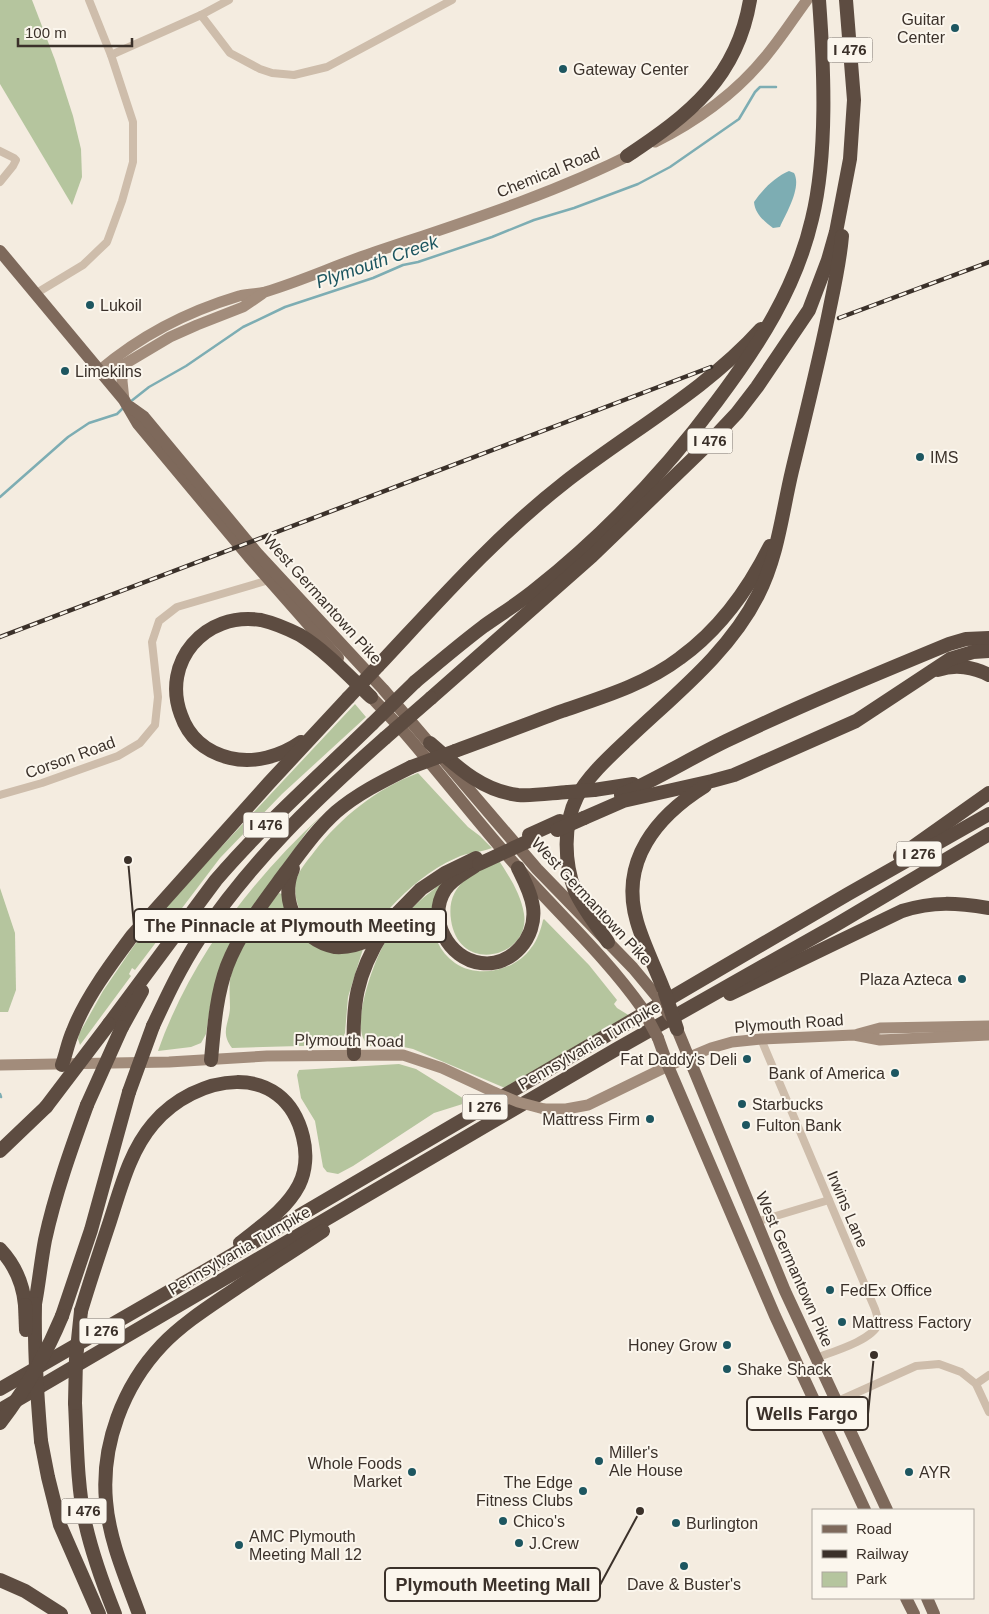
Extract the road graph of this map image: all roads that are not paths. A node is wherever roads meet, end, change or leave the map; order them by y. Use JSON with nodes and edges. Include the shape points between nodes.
{"nodes":[{"id":1,"x":88,"y":0,"type":"edge"},
{"id":2,"x":229,"y":0,"type":"edge"},
{"id":3,"x":452,"y":0,"type":"edge"},
{"id":4,"x":750,"y":0,"type":"edge"},
{"id":5,"x":819,"y":0,"type":"edge"},
{"id":6,"x":846,"y":0,"type":"edge"},
{"id":7,"x":804,"y":3,"type":"edge"},
{"id":8,"x":201,"y":15,"type":"junction"},
{"id":9,"x":111,"y":54,"type":"junction"},
{"id":10,"x":0,"y":150,"type":"edge"},
{"id":11,"x":627,"y":156,"type":"junction"},
{"id":12,"x":0,"y":182,"type":"edge"},
{"id":13,"x":844,"y":195,"type":"junction"},
{"id":14,"x":0,"y":251,"type":"edge"},
{"id":15,"x":264,"y":292,"type":"junction"},
{"id":16,"x":35,"y":294,"type":"junction"},
{"id":17,"x":779,"y":308,"type":"junction"},
{"id":18,"x":123,"y":365,"type":"junction"},
{"id":19,"x":100,"y":370,"type":"junction"},
{"id":20,"x":127,"y":404,"type":"junction"},
{"id":21,"x":784,"y":510,"type":"junction"},
{"id":22,"x":589,"y":550,"type":"junction"},
{"id":23,"x":270,"y":580,"type":"junction"},
{"id":24,"x":986,"y":638,"type":"edge"},
{"id":25,"x":989,"y":651,"type":"edge"},
{"id":26,"x":989,"y":675,"type":"edge"},
{"id":27,"x":920,"y":679,"type":"junction"},
{"id":28,"x":371,"y":697,"type":"junction"},
{"id":29,"x":325,"y":722,"type":"junction"},
{"id":30,"x":430,"y":743,"type":"junction"},
{"id":31,"x":676,"y":767,"type":"junction"},
{"id":32,"x":712,"y":781,"type":"junction"},
{"id":33,"x":989,"y":793,"type":"edge"},
{"id":34,"x":0,"y":795,"type":"edge"},
{"id":35,"x":584,"y":814,"type":"junction"},
{"id":36,"x":989,"y":814,"type":"edge"},
{"id":37,"x":989,"y":834,"type":"edge"},
{"id":38,"x":306,"y":845,"type":"junction"},
{"id":39,"x":478,"y":861,"type":"junction"},
{"id":40,"x":518,"y":868,"type":"junction"},
{"id":41,"x":848,"y":894,"type":"junction"},
{"id":42,"x":989,"y":908,"type":"edge"},
{"id":43,"x":388,"y":923,"type":"junction"},
{"id":44,"x":608,"y":942,"type":"junction"},
{"id":45,"x":662,"y":995,"type":"junction"},
{"id":46,"x":115,"y":1026,"type":"junction"},
{"id":47,"x":989,"y":1026,"type":"edge"},
{"id":48,"x":677,"y":1029,"type":"joint"},
{"id":49,"x":854,"y":1035,"type":"junction"},
{"id":50,"x":989,"y":1036,"type":"edge"},
{"id":51,"x":761,"y":1038,"type":"junction"},
{"id":52,"x":615,"y":1050,"type":"junction"},
{"id":53,"x":354,"y":1054,"type":"junction"},
{"id":54,"x":688,"y":1057,"type":"junction"},
{"id":55,"x":211,"y":1060,"type":"junction"},
{"id":56,"x":1,"y":1065,"type":"edge"},
{"id":57,"x":62,"y":1065,"type":"junction"},
{"id":58,"x":668,"y":1066,"type":"junction"},
{"id":59,"x":0,"y":1151,"type":"edge"},
{"id":60,"x":401,"y":1175,"type":"junction"},
{"id":61,"x":829,"y":1200,"type":"junction"},
{"id":62,"x":756,"y":1222,"type":"junction"},
{"id":63,"x":91,"y":1230,"type":"junction"},
{"id":64,"x":0,"y":1248,"type":"edge"},
{"id":65,"x":203,"y":1272,"type":"junction"},
{"id":66,"x":30,"y":1305,"type":"junction"},
{"id":67,"x":81,"y":1311,"type":"junction"},
{"id":68,"x":816,"y":1358,"type":"junction"},
{"id":69,"x":989,"y":1375,"type":"edge"},
{"id":70,"x":976,"y":1384,"type":"junction"},
{"id":71,"x":0,"y":1389,"type":"edge"},
{"id":72,"x":838,"y":1402,"type":"junction"},
{"id":73,"x":0,"y":1410,"type":"edge"},
{"id":74,"x":818,"y":1410,"type":"junction"},
{"id":75,"x":989,"y":1412,"type":"edge"},
{"id":76,"x":0,"y":1423,"type":"edge"},
{"id":77,"x":865,"y":1509,"type":"edge"},
{"id":78,"x":887,"y":1509,"type":"edge"},
{"id":79,"x":0,"y":1580,"type":"edge"},
{"id":80,"x":906,"y":1599,"type":"edge"},
{"id":81,"x":927,"y":1599,"type":"edge"},
{"id":82,"x":61,"y":1614,"type":"edge"},
{"id":83,"x":99,"y":1614,"type":"edge"},
{"id":84,"x":115,"y":1614,"type":"edge"},
{"id":85,"x":139,"y":1614,"type":"edge"},
{"id":86,"x":914,"y":1614,"type":"edge"},
{"id":87,"x":934,"y":1614,"type":"edge"}],
"edges":[{"from":1,"to":9,"type":"street"},
{"from":2,"to":8,"type":"street"},
{"from":3,"to":8,"type":"street","via":[[327,67],[294,75],[260,69],[230,53]]},
{"from":4,"to":11,"type":"highway","via":[[736,46],[718,78],[683,117]]},
{"from":5,"to":17,"type":"highway","number":"I 476","via":[[823,110],[817,191],[805,245]]},
{"from":6,"to":13,"type":"highway","number":"I 476","via":[[854,100]]},
{"from":7,"to":11,"type":"main road","name":"Chemical Road","via":[[765,57],[733,91],[694,121]]},
{"from":8,"to":9,"type":"street"},
{"from":9,"to":16,"type":"street","via":[[133,122],[133,162],[122,201],[107,242],[83,265]]},
{"from":10,"to":12,"type":"street","via":[[16,160]]},
{"from":11,"to":15,"type":"main road","name":"Chemical Road","via":[[578,180],[525,200]]},
{"from":13,"to":21,"type":"highway","via":[[842,238],[822,350]]},
{"from":13,"to":22,"type":"highway","number":"I 476","via":[[828,260],[809,310],[776,361],[737,413],[711,440]]},
{"from":14,"to":16,"type":"main road","name":"West Germantown Pike"},
{"from":15,"to":18,"type":"main road","name":"Chemical Road","via":[[243,307],[170,338]]},
{"from":15,"to":19,"type":"main road","name":"Chemical Road","via":[[212,306],[172,324],[116,356]]},
{"from":16,"to":19,"type":"main road","name":"West Germantown Pike"},
{"from":17,"to":22,"type":"highway","number":"I 476","via":[[756,347],[700,424]]},
{"from":17,"to":29,"type":"highway","bridge":true,"via":[[712,374],[587,465],[505,533]]},
{"from":18,"to":19,"type":"main road","name":"Chemical Road"},
{"from":18,"to":20,"type":"main road","via":[[122,381]]},
{"from":19,"to":20,"type":"main road","name":"West Germantown Pike"},
{"from":20,"to":23,"type":"main road","name":"West Germantown Pike","via":[[138,424]]},
{"from":20,"to":30,"type":"main road","name":"West Germantown Pike","via":[[144,417],[257,553]]},
{"from":21,"to":38,"type":"highway","bridge":true,"via":[[775,536],[744,590],[721,621],[680,658],[642,681],[605,696],[411,767],[353,799],[336,812]]},
{"from":21,"to":44,"type":"highway","via":[[768,572],[758,596],[728,640],[608,758],[577,796],[567,828],[572,879],[579,899]]},
{"from":22,"to":46,"type":"highway","number":"I 476","bridge":true,"via":[[470,636],[415,682],[254,838],[216,880],[172,938]]},
{"from":22,"to":63,"type":"highway","number":"I 476","bridge":true,"via":[[322,795],[249,871],[198,940],[153,1026],[129,1092]]},
{"from":23,"to":28,"type":"main road","name":"West Germantown Pike"},
{"from":23,"to":34,"type":"street","name":"Corson Road","via":[[177,607],[159,620],[152,642],[158,697],[155,725],[140,743],[118,756]]},
{"from":24,"to":31,"type":"highway","via":[[949,644],[860,681],[732,738]]},
{"from":25,"to":27,"type":"highway","via":[[958,656]]},
{"from":26,"to":27,"type":"highway","via":[[951,667]]},
{"from":27,"to":32,"type":"highway","via":[[856,721]]},
{"from":28,"to":29,"type":"highway","via":[[310,642],[286,628],[261,620],[233,621],[206,631],[196,639],[181,662],[176,696],[181,715],[195,739],[216,754],[251,760],[274,756],[299,743]]},
{"from":28,"to":40,"type":"main road","name":"West Germantown Pike"},
{"from":29,"to":57,"type":"highway","via":[[132,936],[93,993],[73,1030]]},
{"from":30,"to":31,"type":"highway","bridge":true,"via":[[464,773],[493,788],[518,795],[632,784]]},
{"from":30,"to":44,"type":"main road","name":"West Germantown Pike","via":[[537,869]]},
{"from":31,"to":35,"type":"highway"},
{"from":32,"to":35,"type":"highway","via":[[629,799]]},
{"from":32,"to":45,"type":"highway","via":[[684,799],[659,823],[643,845],[637,861],[633,886],[635,915]]},
{"from":33,"to":41,"type":"highway","via":[[853,885]]},
{"from":35,"to":39,"type":"highway","bridge":true},
{"from":36,"to":41,"type":"highway","name":"Pennsylvania Turnpike","number":"I 276"},
{"from":37,"to":52,"type":"highway","name":"Pennsylvania Turnpike","number":"I 276"},
{"from":38,"to":43,"type":"highway","via":[[290,875],[288,888],[291,909],[302,929],[320,942],[349,947],[373,938]]},
{"from":38,"to":55,"type":"highway","via":[[247,926],[235,948],[217,1006]]},
{"from":39,"to":40,"type":"highway","via":[[446,888],[439,915],[442,931],[450,946],[463,957],[480,963],[492,963],[513,955],[531,930],[533,908]]},
{"from":39,"to":43,"type":"highway","via":[[445,873],[428,884]]},
{"from":40,"to":58,"type":"main road","name":"West Germantown Pike","bridge":true,"via":[[624,982],[658,1038]]},
{"from":41,"to":65,"type":"highway","name":"Pennsylvania Turnpike","number":"I 276"},
{"from":42,"to":52,"type":"highway","via":[[941,903],[902,911],[685,1019]]},
{"from":43,"to":53,"type":"highway","via":[[357,988]]},
{"from":44,"to":45,"type":"main road","name":"West Germantown Pike"},
{"from":45,"to":48,"type":"highway","bridge":true},
{"from":46,"to":59,"type":"highway","bridge":true,"via":[[46,1107]]},
{"from":46,"to":66,"type":"highway","bridge":true,"via":[[66,1163]]},
{"from":47,"to":49,"type":"main road","name":"Plymouth Road","via":[[880,1028]]},
{"from":48,"to":54,"type":"main road","name":"West Germantown Pike"},
{"from":49,"to":50,"type":"main road","name":"Plymouth Road","via":[[880,1040]]},
{"from":49,"to":51,"type":"main road","name":"Plymouth Road"},
{"from":51,"to":54,"type":"main road","name":"Plymouth Road","via":[[721,1045]]},
{"from":51,"to":61,"type":"street","name":"Irwins Lane"},
{"from":52,"to":60,"type":"highway","name":"Pennsylvania Turnpike","number":"I 276"},
{"from":53,"to":55,"type":"main road","name":"Plymouth Road"},
{"from":53,"to":58,"type":"main road","name":"Plymouth Road","bridge":true,"via":[[416,1058],[518,1102],[544,1109],[566,1110],[588,1105]]},
{"from":54,"to":58,"type":"main road","name":"Plymouth Road"},
{"from":54,"to":62,"type":"main road","name":"West Germantown Pike"},
{"from":55,"to":57,"type":"main road","name":"Plymouth Road"},
{"from":56,"to":57,"type":"main road","name":"Plymouth Road"},
{"from":58,"to":74,"type":"main road","name":"West Germantown Pike"},
{"from":60,"to":73,"type":"highway","name":"Pennsylvania Turnpike","number":"I 276"},
{"from":60,"to":85,"type":"highway","via":[[359,1209],[184,1326],[162,1344],[135,1381],[122,1406],[108,1447],[106,1502],[112,1535]]},
{"from":61,"to":62,"type":"street"},
{"from":61,"to":68,"type":"street","name":"Irwins Lane","via":[[879,1322],[867,1338]]},
{"from":62,"to":68,"type":"main road","name":"West Germantown Pike"},
{"from":63,"to":67,"type":"highway","number":"I 476"},
{"from":63,"to":76,"type":"highway","bridge":true,"via":[[53,1339],[21,1396]]},
{"from":64,"to":66,"type":"highway","via":[[8,1257]]},
{"from":65,"to":67,"type":"highway","via":[[282,1208],[299,1184],[304,1170],[304,1140],[298,1120],[276,1095],[253,1084],[218,1083],[202,1089],[170,1108],[153,1124],[124,1176]]},
{"from":65,"to":71,"type":"highway","name":"Pennsylvania Turnpike","number":"I 276"},
{"from":66,"to":83,"type":"highway","number":"I 476","bridge":true,"via":[[29,1380],[48,1477],[60,1525]]},
{"from":67,"to":84,"type":"highway","number":"I 476","bridge":true,"via":[[75,1403],[78,1460],[85,1521]]},
{"from":68,"to":72,"type":"main road","name":"West Germantown Pike"},
{"from":69,"to":70,"type":"street"},
{"from":70,"to":72,"type":"street","via":[[960,1372],[939,1364],[916,1366]]},
{"from":70,"to":75,"type":"street"},
{"from":72,"to":74,"type":"street"},
{"from":72,"to":78,"type":"main road","name":"West Germantown Pike"},
{"from":74,"to":77,"type":"main road","name":"West Germantown Pike"},
{"from":79,"to":82,"type":"highway","via":[[25,1591]]},
{"from":80,"to":86,"type":"main road"},
{"from":81,"to":87,"type":"main road"}]}
